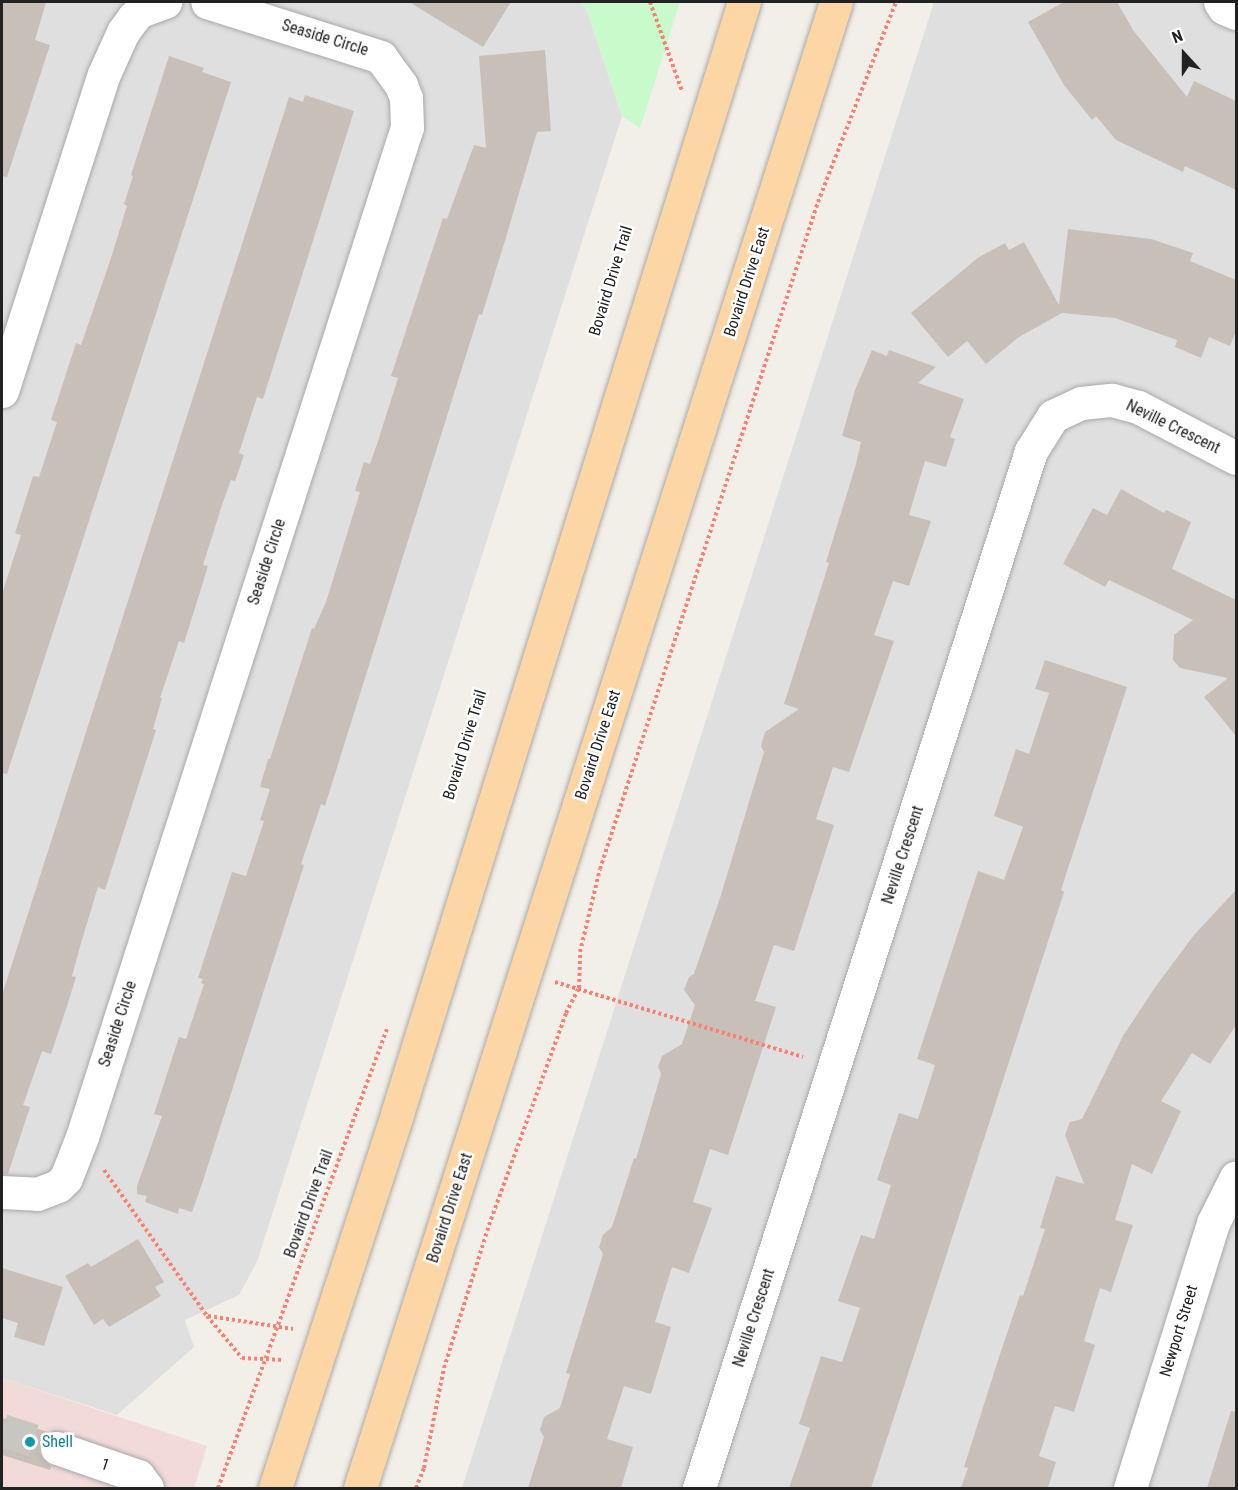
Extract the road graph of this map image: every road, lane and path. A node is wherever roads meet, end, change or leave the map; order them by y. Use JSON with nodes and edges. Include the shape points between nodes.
{"nodes":[{"id":1,"x":165,"y":2,"type":"edge"},
{"id":2,"x":207,"y":2,"type":"edge"},
{"id":3,"x":650,"y":2,"type":"edge"},
{"id":4,"x":744,"y":2,"type":"edge"},
{"id":5,"x":836,"y":2,"type":"edge"},
{"id":6,"x":896,"y":2,"type":"edge"},
{"id":7,"x":1220,"y":2,"type":"edge"},
{"id":8,"x":1236,"y":14,"type":"edge"},
{"id":9,"x":686,"y":83,"type":"dead end"},
{"id":10,"x":2,"y":391,"type":"edge"},
{"id":11,"x":1236,"y":458,"type":"edge"},
{"id":12,"x":525,"y":974,"type":"junction"},
{"id":13,"x":579,"y":988,"type":"junction"},
{"id":14,"x":392,"y":1015,"type":"dead end"},
{"id":15,"x":835,"y":1067,"type":"junction"},
{"id":16,"x":82,"y":1137,"type":"junction"},
{"id":17,"x":1236,"y":1177,"type":"edge"},
{"id":18,"x":2,"y":1192,"type":"edge"},
{"id":19,"x":207,"y":1316,"type":"junction"},
{"id":20,"x":276,"y":1326,"type":"junction"},
{"id":21,"x":320,"y":1349,"type":"junction"},
{"id":22,"x":264,"y":1357,"type":"junction"},
{"id":23,"x":57,"y":1448,"type":"tunnel mouth"},
{"id":24,"x":147,"y":1488,"type":"edge"},
{"id":25,"x":218,"y":1488,"type":"edge"},
{"id":26,"x":276,"y":1488,"type":"edge"},
{"id":27,"x":360,"y":1488,"type":"edge"},
{"id":28,"x":416,"y":1488,"type":"edge"},
{"id":29,"x":699,"y":1488,"type":"edge"},
{"id":30,"x":1130,"y":1488,"type":"edge"}],
"edges":[{"from":1,"to":10,"type":"street","via":[[140,11],[133,18],[104,74]]},
{"from":2,"to":16,"type":"street","name":"Seaside Circle","via":[[381,57],[404,91],[407,127]]},
{"from":3,"to":9,"type":"path","via":[[682,93]]},
{"from":4,"to":21,"type":"main road"},
{"from":5,"to":12,"type":"main road","name":"Bovaird Drive East"},
{"from":6,"to":13,"type":"path","via":[[818,201],[603,857],[580,952]]},
{"from":7,"to":8,"type":"street"},
{"from":11,"to":15,"type":"street","name":"Neville Crescent","via":[[1138,407],[1112,400],[1081,403],[1053,416],[1031,451]]},
{"from":12,"to":13,"type":"path"},
{"from":12,"to":27,"type":"main road","name":"Bovaird Drive East"},
{"from":13,"to":15,"type":"path"},
{"from":13,"to":28,"type":"path","via":[[566,1013],[489,1225],[444,1368],[424,1468]]},
{"from":14,"to":20,"type":"path","name":"Bovaird Drive Trail"},
{"from":15,"to":29,"type":"street","name":"Neville Crescent"},
{"from":16,"to":18,"type":"street","name":"Seaside Circle","via":[[66,1178],[58,1186],[36,1194]]},
{"from":16,"to":19,"type":"path"},
{"from":17,"to":30,"type":"street","name":"Newport Street","via":[[1213,1223]]},
{"from":19,"to":20,"type":"path"},
{"from":19,"to":22,"type":"path","via":[[242,1358]]},
{"from":20,"to":21,"type":"path"},
{"from":20,"to":22,"type":"path","name":"Bovaird Drive Trail"},
{"from":21,"to":22,"type":"path"},
{"from":21,"to":26,"type":"main road"},
{"from":22,"to":25,"type":"path","name":"Bovaird Drive Trail"},
{"from":23,"to":24,"type":"street","name":"1","via":[[138,1476]]}]}
